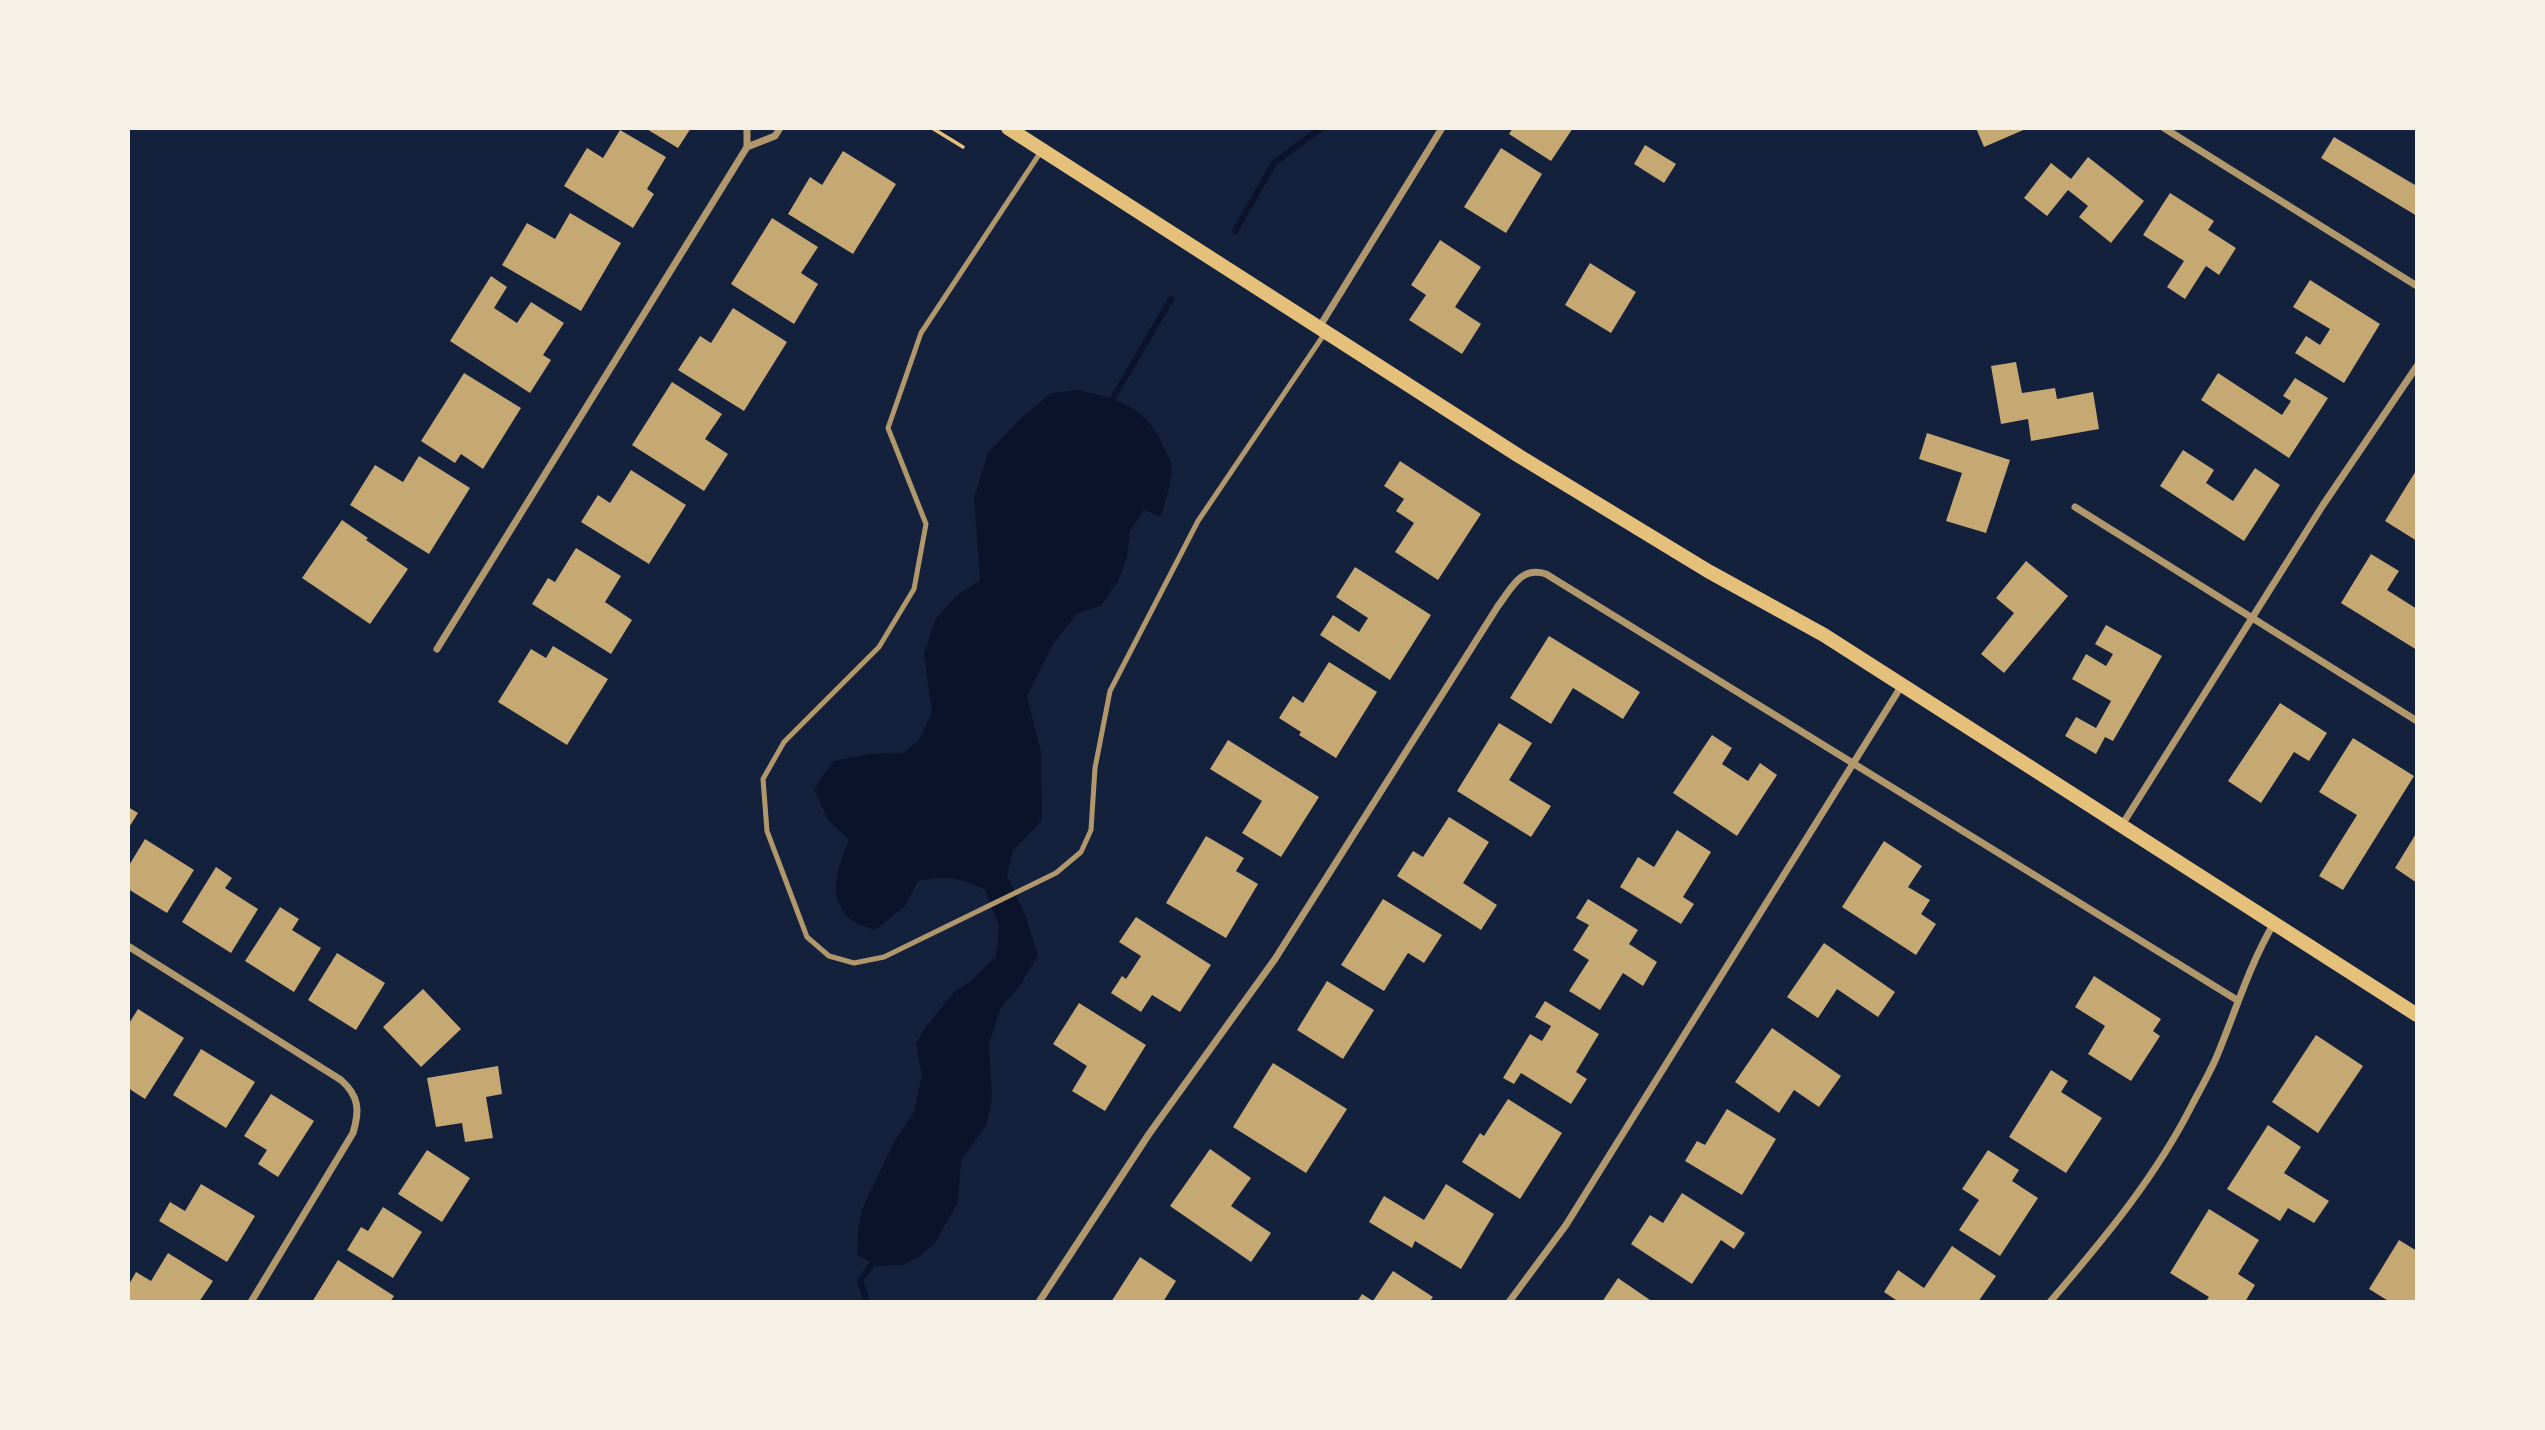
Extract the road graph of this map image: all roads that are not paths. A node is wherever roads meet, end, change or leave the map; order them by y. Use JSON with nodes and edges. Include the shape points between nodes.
{"nodes":[{"id":1,"x":747,"y":128,"type":"edge"},
{"id":2,"x":780,"y":128,"type":"edge"},
{"id":3,"x":1008,"y":128,"type":"edge"},
{"id":4,"x":1442,"y":128,"type":"edge"},
{"id":5,"x":2164,"y":128,"type":"edge"},
{"id":6,"x":747,"y":147,"type":"junction"},
{"id":7,"x":1042,"y":150,"type":"junction"},
{"id":8,"x":2417,"y":286,"type":"edge"},
{"id":9,"x":1323,"y":328,"type":"junction"},
{"id":10,"x":2417,"y":366,"type":"edge"},
{"id":11,"x":2075,"y":507,"type":"dead end"},
{"id":12,"x":2252,"y":618,"type":"junction"},
{"id":13,"x":437,"y":649,"type":"dead end"},
{"id":14,"x":1902,"y":685,"type":"junction"},
{"id":15,"x":2417,"y":722,"type":"edge"},
{"id":16,"x":1853,"y":764,"type":"junction"},
{"id":17,"x":2123,"y":825,"type":"junction"},
{"id":18,"x":2274,"y":922,"type":"junction"},
{"id":19,"x":128,"y":946,"type":"edge"},
{"id":20,"x":2237,"y":1000,"type":"junction"},
{"id":21,"x":2417,"y":1015,"type":"edge"},
{"id":22,"x":251,"y":1302,"type":"edge"},
{"id":23,"x":1039,"y":1302,"type":"edge"},
{"id":24,"x":1509,"y":1302,"type":"edge"},
{"id":25,"x":2050,"y":1302,"type":"edge"}],
"edges":[{"from":1,"to":6,"type":"street"},
{"from":2,"to":6,"type":"street","via":[[775,136]]},
{"from":3,"to":7,"type":"main road"},
{"from":4,"to":9,"type":"street"},
{"from":5,"to":8,"type":"street"},
{"from":6,"to":13,"type":"street"},
{"from":7,"to":9,"type":"main road"},
{"from":7,"to":9,"type":"lane","via":[[921,333],[888,428],[926,524],[914,589],[879,647],[784,743],[763,779],[768,831],[795,909],[807,937],[829,956],[854,963],[884,957],[1056,873],[1081,852],[1091,830],[1095,768],[1110,691],[1198,522]]},
{"from":9,"to":14,"type":"main road","via":[[1530,462]]},
{"from":10,"to":12,"type":"street"},
{"from":11,"to":12,"type":"street"},
{"from":12,"to":15,"type":"street"},
{"from":12,"to":17,"type":"street"},
{"from":14,"to":16,"type":"street"},
{"from":14,"to":17,"type":"main road"},
{"from":16,"to":20,"type":"street"},
{"from":16,"to":23,"type":"street","via":[[1546,574],[1535,570],[1522,575],[1275,959],[1149,1134]]},
{"from":16,"to":24,"type":"street","via":[[1566,1225]]},
{"from":17,"to":18,"type":"main road"},
{"from":18,"to":20,"type":"street"},
{"from":18,"to":21,"type":"main road"},
{"from":19,"to":22,"type":"street","via":[[346,1084],[358,1104],[353,1133]]},
{"from":20,"to":25,"type":"street","via":[[2218,1052],[2162,1158],[2115,1226]]}]}
